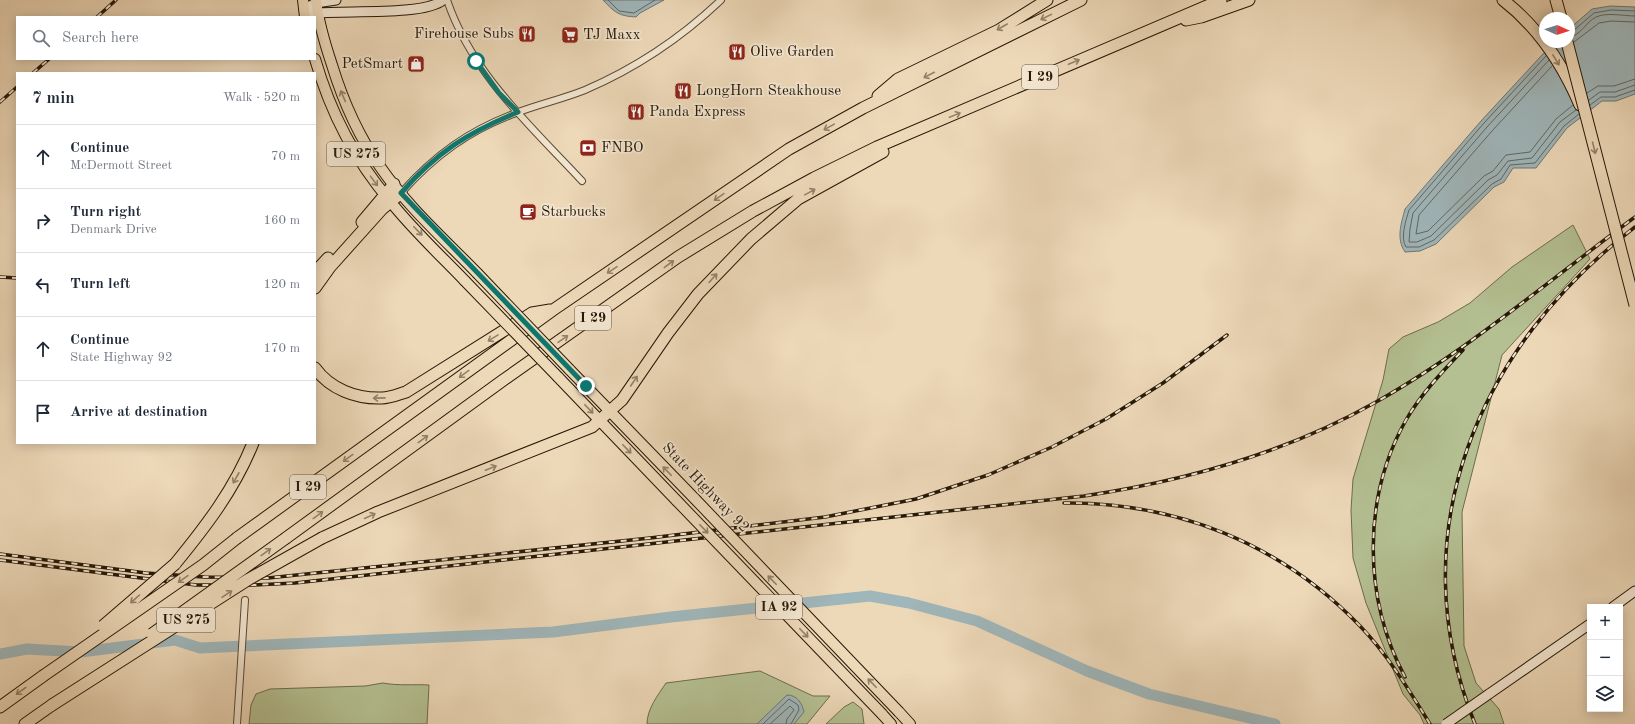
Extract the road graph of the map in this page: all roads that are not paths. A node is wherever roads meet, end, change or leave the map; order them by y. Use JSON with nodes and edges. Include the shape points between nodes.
{"nodes":[{"id":1,"x":336,"y":0,"type":"edge"},
{"id":2,"x":443,"y":0,"type":"edge"},
{"id":3,"x":447,"y":0,"type":"edge"},
{"id":4,"x":721,"y":0,"type":"edge"},
{"id":5,"x":1047,"y":0,"type":"edge"},
{"id":6,"x":1081,"y":0,"type":"edge"},
{"id":7,"x":1221,"y":0,"type":"edge"},
{"id":8,"x":1250,"y":0,"type":"edge"},
{"id":9,"x":1503,"y":0,"type":"edge"},
{"id":10,"x":1556,"y":0,"type":"edge"},
{"id":11,"x":317,"y":5,"type":"edge"},
{"id":12,"x":304,"y":8,"type":"edge"},
{"id":13,"x":1559,"y":12,"type":"edge"},
{"id":14,"x":1162,"y":25,"type":"junction"},
{"id":15,"x":1570,"y":48,"type":"edge"},
{"id":16,"x":315,"y":60,"type":"edge"},
{"id":17,"x":863,"y":108,"type":"junction"},
{"id":18,"x":518,"y":112,"type":"junction"},
{"id":19,"x":1589,"y":126,"type":"junction"},
{"id":20,"x":919,"y":130,"type":"junction"},
{"id":21,"x":582,"y":181,"type":"dead end"},
{"id":22,"x":397,"y":188,"type":"junction"},
{"id":23,"x":387,"y":199,"type":"junction"},
{"id":24,"x":316,"y":271,"type":"edge"},
{"id":25,"x":316,"y":287,"type":"edge"},
{"id":26,"x":1635,"y":305,"type":"edge"},
{"id":27,"x":553,"y":310,"type":"junction"},
{"id":28,"x":316,"y":369,"type":"edge"},
{"id":29,"x":610,"y":411,"type":"junction"},
{"id":30,"x":600,"y":420,"type":"junction"},
{"id":31,"x":253,"y":444,"type":"edge"},
{"id":32,"x":1635,"y":591,"type":"edge"},
{"id":33,"x":245,"y":600,"type":"dead end"},
{"id":34,"x":1617,"y":604,"type":"edge"},
{"id":35,"x":1587,"y":626,"type":"edge"},
{"id":36,"x":43,"y":676,"type":"junction"},
{"id":37,"x":52,"y":705,"type":"junction"},
{"id":38,"x":0,"y":707,"type":"edge"},
{"id":39,"x":25,"y":724,"type":"edge"},
{"id":40,"x":237,"y":724,"type":"edge"},
{"id":41,"x":892,"y":724,"type":"edge"},
{"id":42,"x":910,"y":724,"type":"edge"},
{"id":43,"x":1446,"y":724,"type":"edge"}],
"edges":[{"from":1,"to":11,"type":"main road"},
{"from":2,"to":11,"type":"main road","via":[[428,6],[412,8]]},
{"from":3,"to":18,"type":"street","via":[[471,54],[499,93]]},
{"from":4,"to":18,"type":"street","via":[[680,35],[617,75],[567,97]]},
{"from":5,"to":17,"type":"highway","one_way":true,"via":[[999,30],[898,79]]},
{"from":6,"to":17,"type":"highway","number":"I 29","one_way":true},
{"from":7,"to":14,"type":"highway","number":"I 29"},
{"from":8,"to":14,"type":"highway","via":[[1202,17]]},
{"from":9,"to":19,"type":"highway","one_way":true,"bridge":true,"via":[[1540,35],[1570,84]]},
{"from":10,"to":13,"type":"highway"},
{"from":11,"to":12,"type":"main road","via":[[311,12]]},
{"from":22,"to":11,"type":"main road","number":"US 275","one_way":true,"via":[[367,146],[349,111],[335,77]]},
{"from":20,"to":14,"type":"highway","number":"I 29","one_way":true},
{"from":15,"to":19,"type":"highway","bridge":true},
{"from":16,"to":23,"type":"main road","number":"US 275","one_way":true,"via":[[330,102],[349,142]]},
{"from":17,"to":27,"type":"highway","number":"I 29","one_way":true,"via":[[789,149]]},
{"from":18,"to":21,"type":"street"},
{"from":18,"to":22,"type":"street","via":[[458,141]]},
{"from":19,"to":26,"type":"highway","one_way":true,"bridge":true},
{"from":29,"to":20,"type":"highway","one_way":true,"via":[[622,400],[698,294],[750,239],[798,199]]},
{"from":37,"to":20,"type":"highway","number":"I 29","one_way":true,"bridge":true,"via":[[678,257],[753,211],[814,178],[877,147]]},
{"from":22,"to":23,"type":"highway"},
{"from":22,"to":29,"type":"main road","name":"State Highway 92","number":"US 275","bridge":true},
{"from":23,"to":24,"type":"highway"},
{"from":23,"to":25,"type":"highway","via":[[382,210],[330,267]]},
{"from":23,"to":30,"type":"main road","name":"State Highway 92","number":"IA 92","one_way":true,"bridge":true},
{"from":27,"to":28,"type":"highway","one_way":true,"via":[[532,313],[406,392],[383,398],[364,397],[338,389]]},
{"from":27,"to":36,"type":"highway","number":"I 29","one_way":true,"bridge":true,"via":[[203,565]]},
{"from":29,"to":30,"type":"highway","number":"US 275"},
{"from":42,"to":29,"type":"main road","name":"State Highway 92","number":"IA 92","one_way":true,"bridge":true},
{"from":37,"to":30,"type":"highway","number":"US 275","one_way":true,"bridge":true,"via":[[249,579],[322,538],[378,512],[592,427]]},
{"from":30,"to":41,"type":"main road","name":"State Highway 92","number":"IA 92","one_way":true,"bridge":true},
{"from":31,"to":36,"type":"highway","number":"US 275","one_way":true,"bridge":true,"via":[[238,476],[214,516],[174,564]]},
{"from":32,"to":34,"type":"main road"},
{"from":33,"to":40,"type":"street"},
{"from":35,"to":43,"type":"main road","bridge":true},
{"from":36,"to":38,"type":"highway","number":"I 29","one_way":true},
{"from":37,"to":39,"type":"highway","number":"I 29"}]}
